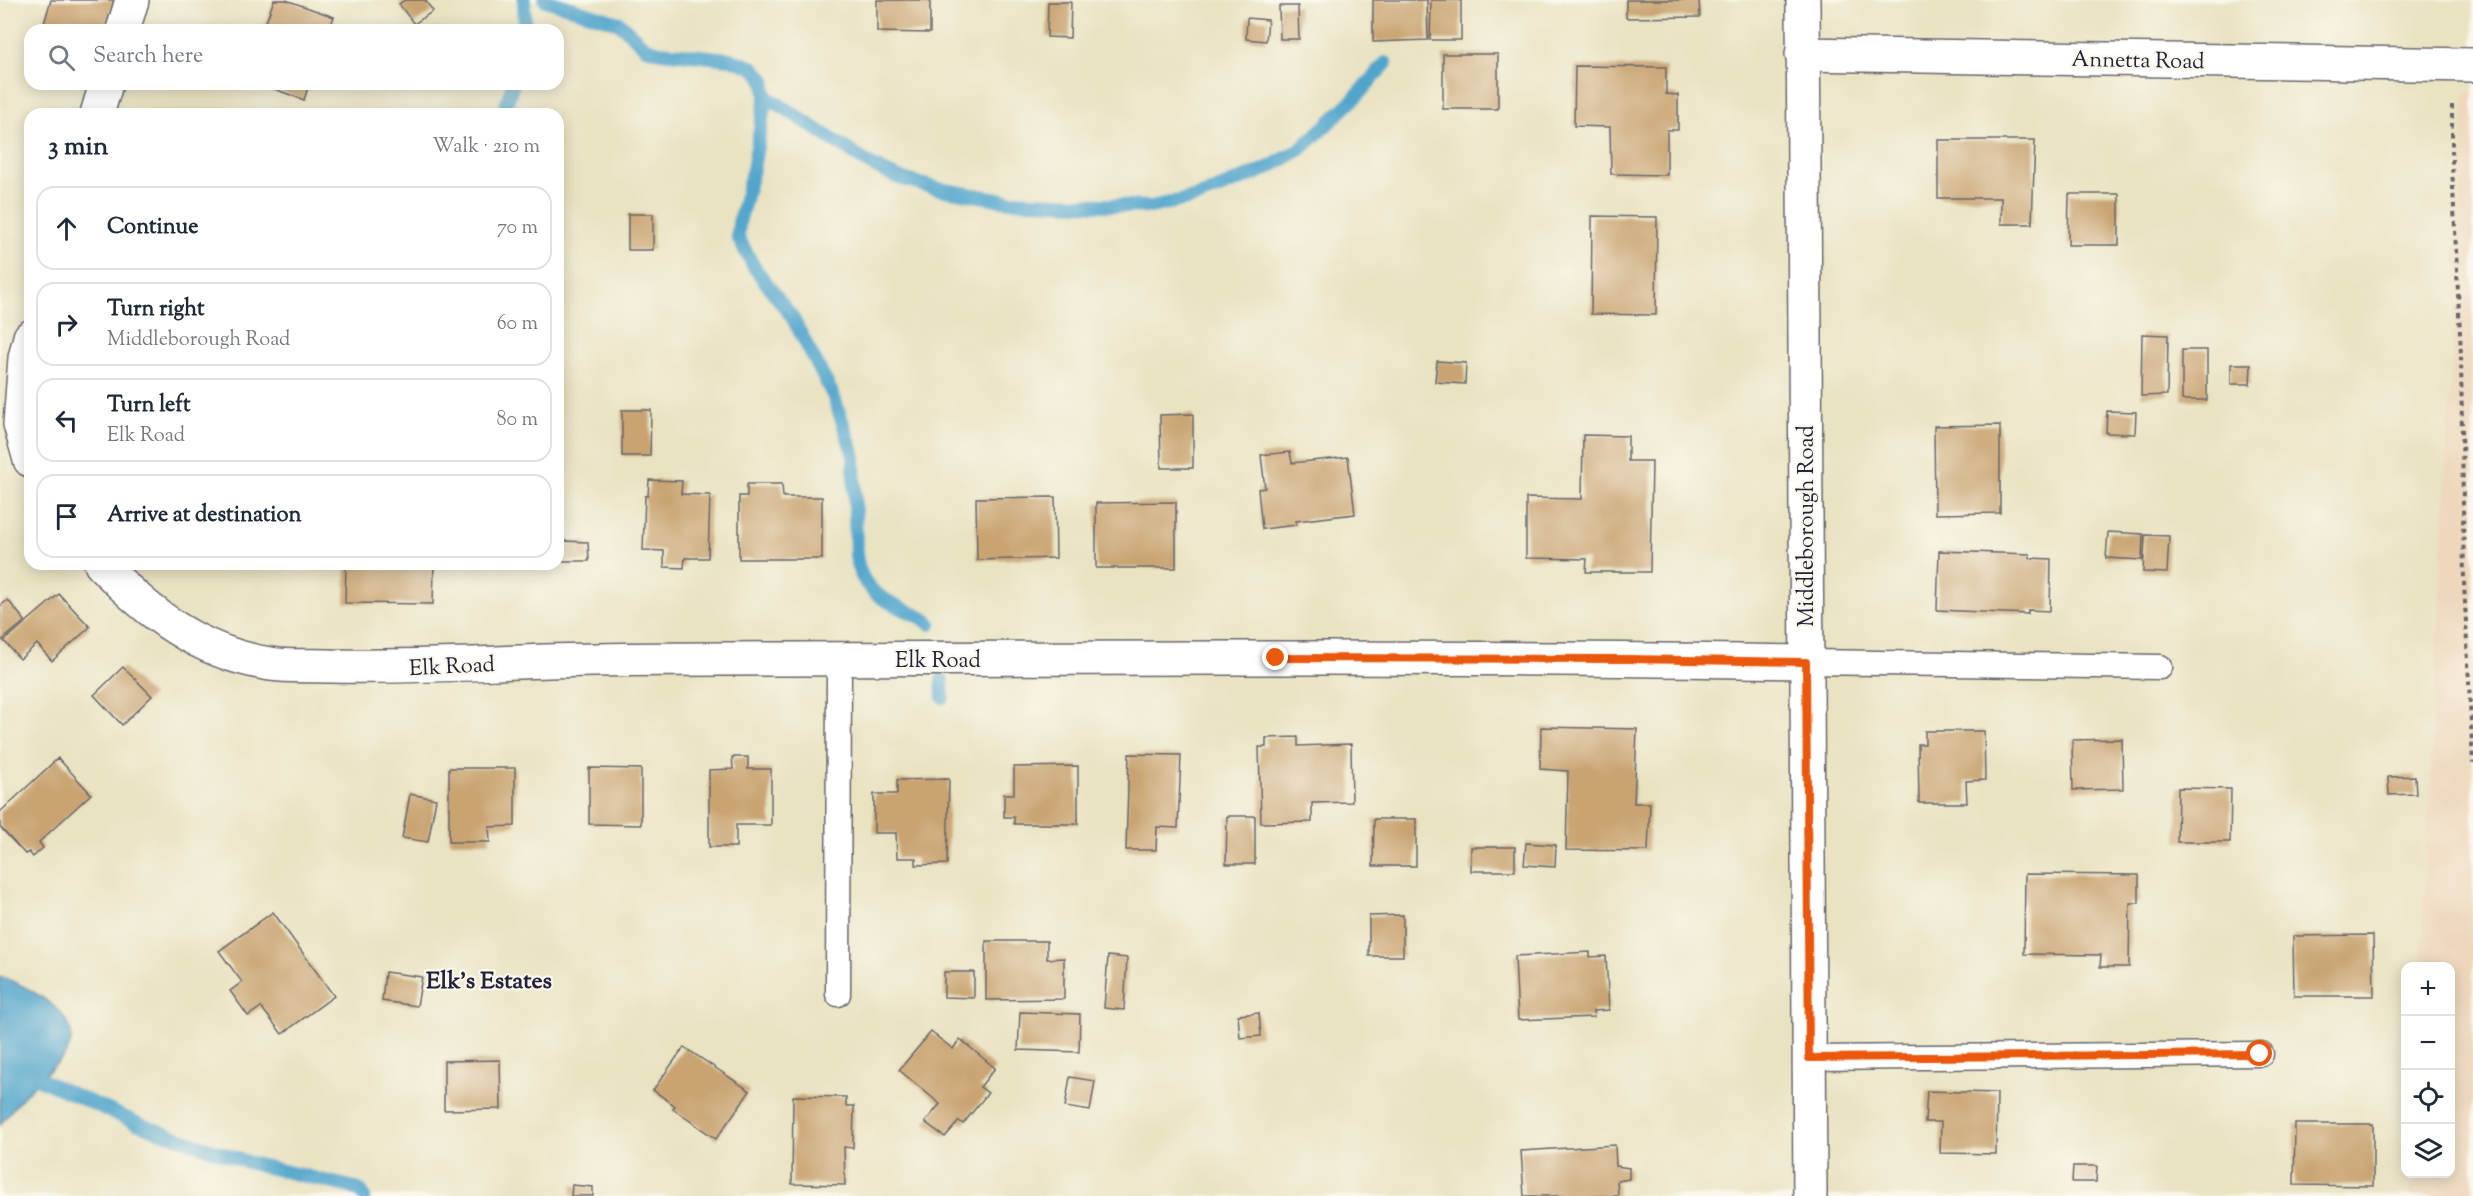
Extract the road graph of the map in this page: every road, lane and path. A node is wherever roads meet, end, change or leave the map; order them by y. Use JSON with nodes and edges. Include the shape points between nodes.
{"nodes":[{"id":1,"x":132,"y":0,"type":"edge"},
{"id":2,"x":1803,"y":0,"type":"edge"},
{"id":3,"x":125,"y":24,"type":"edge"},
{"id":4,"x":1803,"y":54,"type":"junction"},
{"id":5,"x":2463,"y":64,"type":"edge"},
{"id":6,"x":104,"y":90,"type":"edge"},
{"id":7,"x":99,"y":108,"type":"edge"},
{"id":8,"x":24,"y":371,"type":"edge"},
{"id":9,"x":24,"y":438,"type":"edge"},
{"id":10,"x":107,"y":570,"type":"edge"},
{"id":11,"x":838,"y":659,"type":"junction"},
{"id":12,"x":1806,"y":662,"type":"junction"},
{"id":13,"x":2160,"y":668,"type":"dead end"},
{"id":14,"x":2473,"y":763,"type":"edge"},
{"id":15,"x":838,"y":994,"type":"dead end"},
{"id":16,"x":2260,"y":1054,"type":"dead end"},
{"id":17,"x":1809,"y":1058,"type":"junction"},
{"id":18,"x":1810,"y":1196,"type":"edge"}],
"edges":[{"from":1,"to":3,"type":"street"},
{"from":2,"to":4,"type":"street","name":"Middleborough Road"},
{"from":4,"to":5,"type":"street","name":"Annetta Road"},
{"from":4,"to":12,"type":"street","name":"Middleborough Road"},
{"from":5,"to":14,"type":"path","via":[[2452,166]]},
{"from":6,"to":7,"type":"street"},
{"from":8,"to":9,"type":"street","via":[[20,424]]},
{"from":10,"to":11,"type":"street","name":"Elk Road","via":[[135,599],[171,626],[238,657],[273,664],[402,667],[558,660]]},
{"from":11,"to":12,"type":"street","name":"Elk Road"},
{"from":11,"to":15,"type":"lane"},
{"from":12,"to":13,"type":"lane"},
{"from":12,"to":17,"type":"street","name":"Middleborough Road"},
{"from":16,"to":17,"type":"lane"},
{"from":17,"to":18,"type":"street","name":"Middleborough Road"}]}
